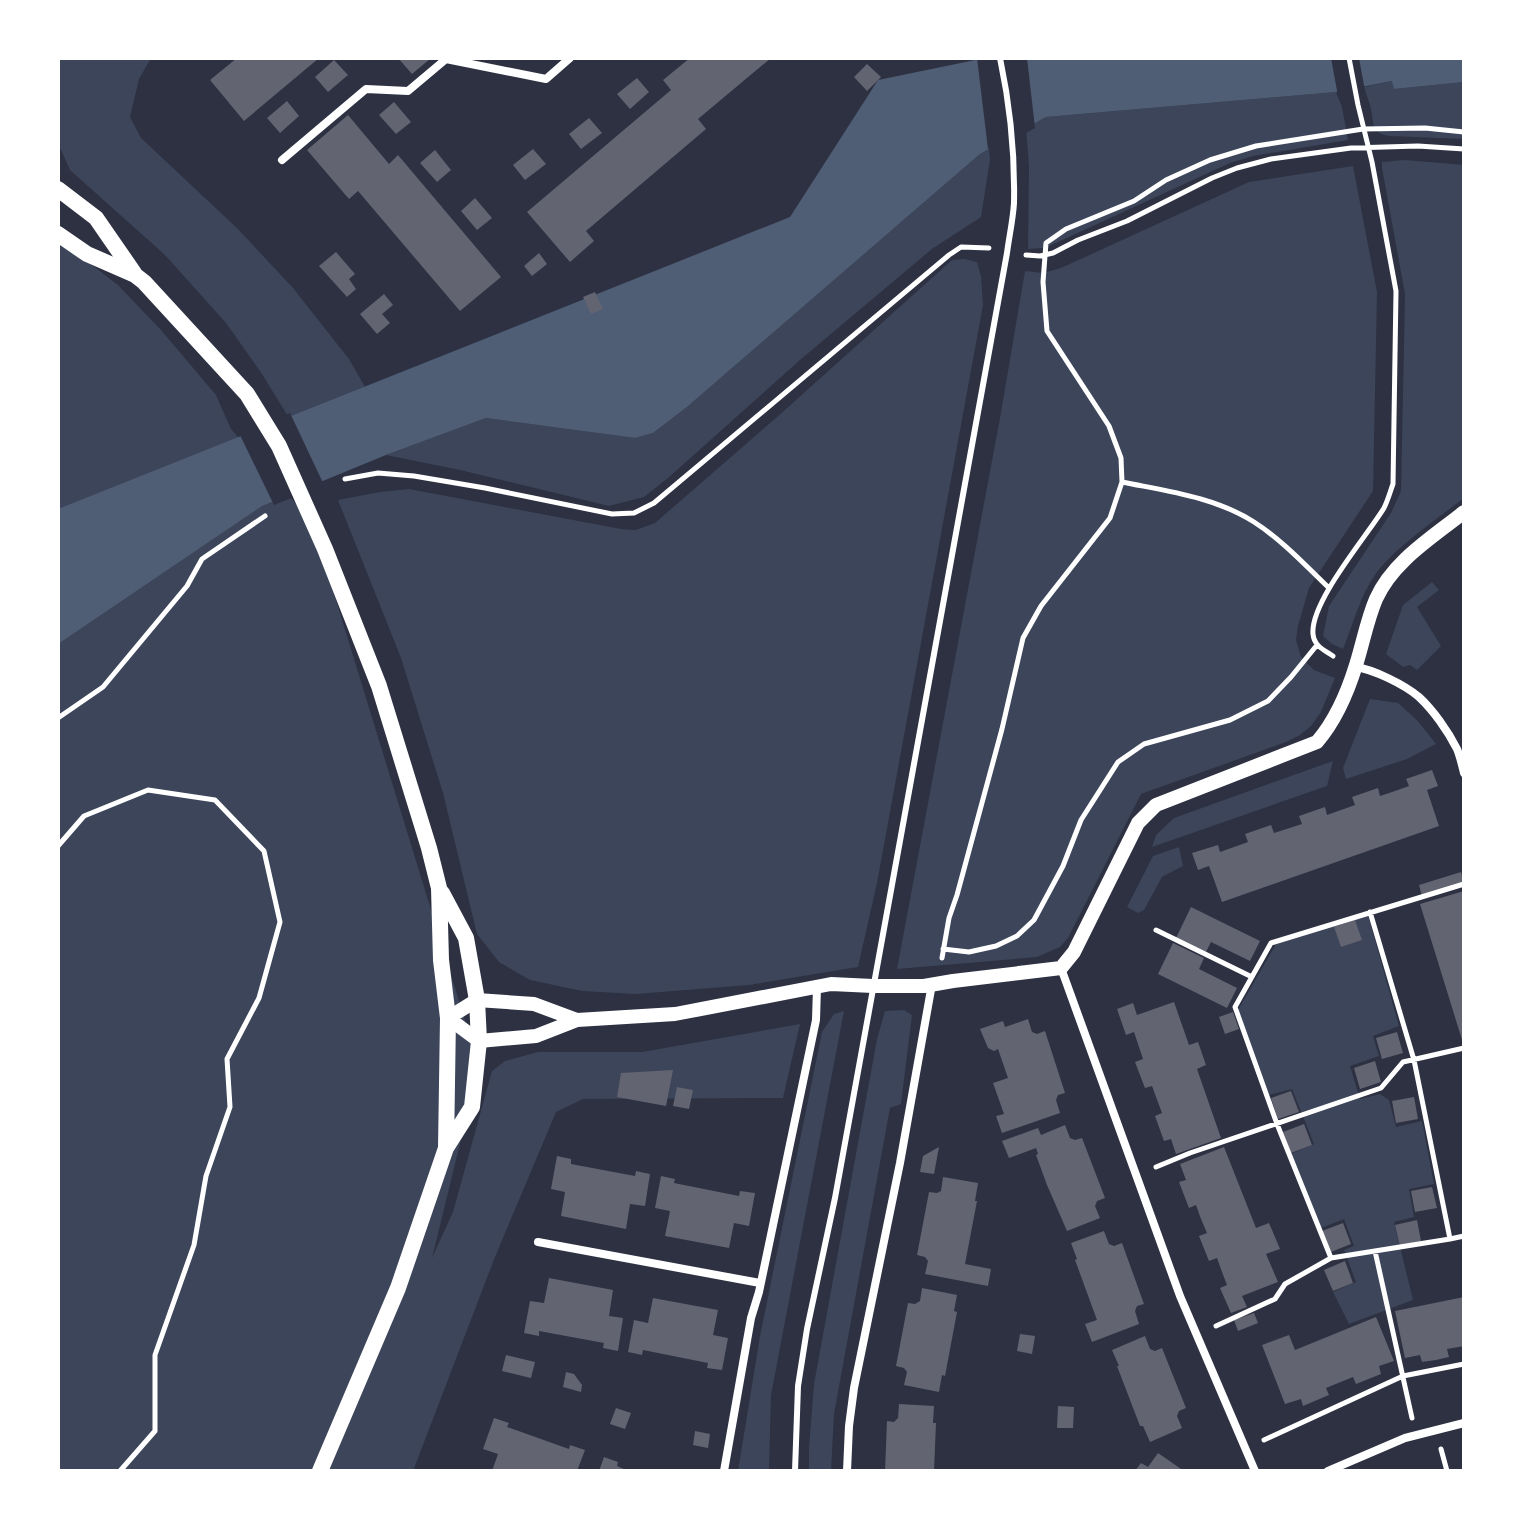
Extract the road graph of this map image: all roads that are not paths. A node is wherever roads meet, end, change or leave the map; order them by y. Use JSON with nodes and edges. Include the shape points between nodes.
{"nodes":[{"id":1,"x":570,"y":58,"type":"edge"},
{"id":2,"x":1000,"y":58,"type":"edge"},
{"id":3,"x":473,"y":61,"type":"edge"},
{"id":4,"x":282,"y":160,"type":"dead end"},
{"id":5,"x":58,"y":189,"type":"edge"},
{"id":6,"x":58,"y":234,"type":"edge"},
{"id":7,"x":135,"y":275,"type":"junction"},
{"id":8,"x":1464,"y":512,"type":"edge"},
{"id":9,"x":1355,"y":667,"type":"junction"},
{"id":10,"x":1464,"y":773,"type":"edge"},
{"id":11,"x":439,"y":888,"type":"junction"},
{"id":12,"x":1061,"y":968,"type":"junction"},
{"id":13,"x":936,"y":984,"type":"junction"},
{"id":14,"x":873,"y":986,"type":"junction"},
{"id":15,"x":817,"y":987,"type":"junction"},
{"id":16,"x":477,"y":1000,"type":"junction"},
{"id":17,"x":448,"y":1018,"type":"junction"},
{"id":18,"x":577,"y":1020,"type":"junction"},
{"id":19,"x":479,"y":1041,"type":"junction"},
{"id":20,"x":446,"y":1148,"type":"junction"},
{"id":21,"x":538,"y":1242,"type":"dead end"},
{"id":22,"x":760,"y":1283,"type":"junction"},
{"id":23,"x":1464,"y":1423,"type":"edge"},
{"id":24,"x":320,"y":1471,"type":"edge"},
{"id":25,"x":724,"y":1471,"type":"edge"},
{"id":26,"x":795,"y":1471,"type":"edge"},
{"id":27,"x":847,"y":1471,"type":"edge"},
{"id":28,"x":1255,"y":1471,"type":"edge"},
{"id":29,"x":1328,"y":1471,"type":"edge"}],
"edges":[{"from":1,"to":3,"type":"street","via":[[546,79]]},
{"from":2,"to":14,"type":"lane","via":[[1014,205]]},
{"from":3,"to":4,"type":"street","via":[[446,59],[408,91],[366,89]]},
{"from":5,"to":7,"type":"main road","via":[[96,218]]},
{"from":6,"to":7,"type":"main road","via":[[87,254]]},
{"from":7,"to":11,"type":"main road","via":[[247,394],[279,446],[379,686]]},
{"from":8,"to":9,"type":"street","via":[[1393,573],[1376,599]]},
{"from":9,"to":10,"type":"street","via":[[1418,696],[1458,750]]},
{"from":9,"to":12,"type":"street","via":[[1329,728],[1317,742],[1156,805],[1138,823]]},
{"from":11,"to":16,"type":"main road","via":[[466,938]]},
{"from":11,"to":17,"type":"main road"},
{"from":12,"to":13,"type":"street"},
{"from":12,"to":28,"type":"street","via":[[1180,1296]]},
{"from":13,"to":14,"type":"street"},
{"from":13,"to":27,"type":"street","via":[[854,1388]]},
{"from":14,"to":15,"type":"street"},
{"from":14,"to":26,"type":"lane","via":[[798,1386]]},
{"from":15,"to":18,"type":"street","via":[[675,1014]]},
{"from":15,"to":22,"type":"street","via":[[816,1020]]},
{"from":16,"to":17,"type":"street"},
{"from":16,"to":18,"type":"street","via":[[534,1004]]},
{"from":16,"to":19,"type":"main road"},
{"from":17,"to":19,"type":"street"},
{"from":17,"to":20,"type":"main road"},
{"from":18,"to":19,"type":"street","via":[[536,1036]]},
{"from":19,"to":20,"type":"main road","via":[[472,1107]]},
{"from":20,"to":24,"type":"main road","via":[[398,1288]]},
{"from":21,"to":22,"type":"street"},
{"from":22,"to":25,"type":"street"},
{"from":23,"to":29,"type":"street","via":[[1416,1435]]}]}
